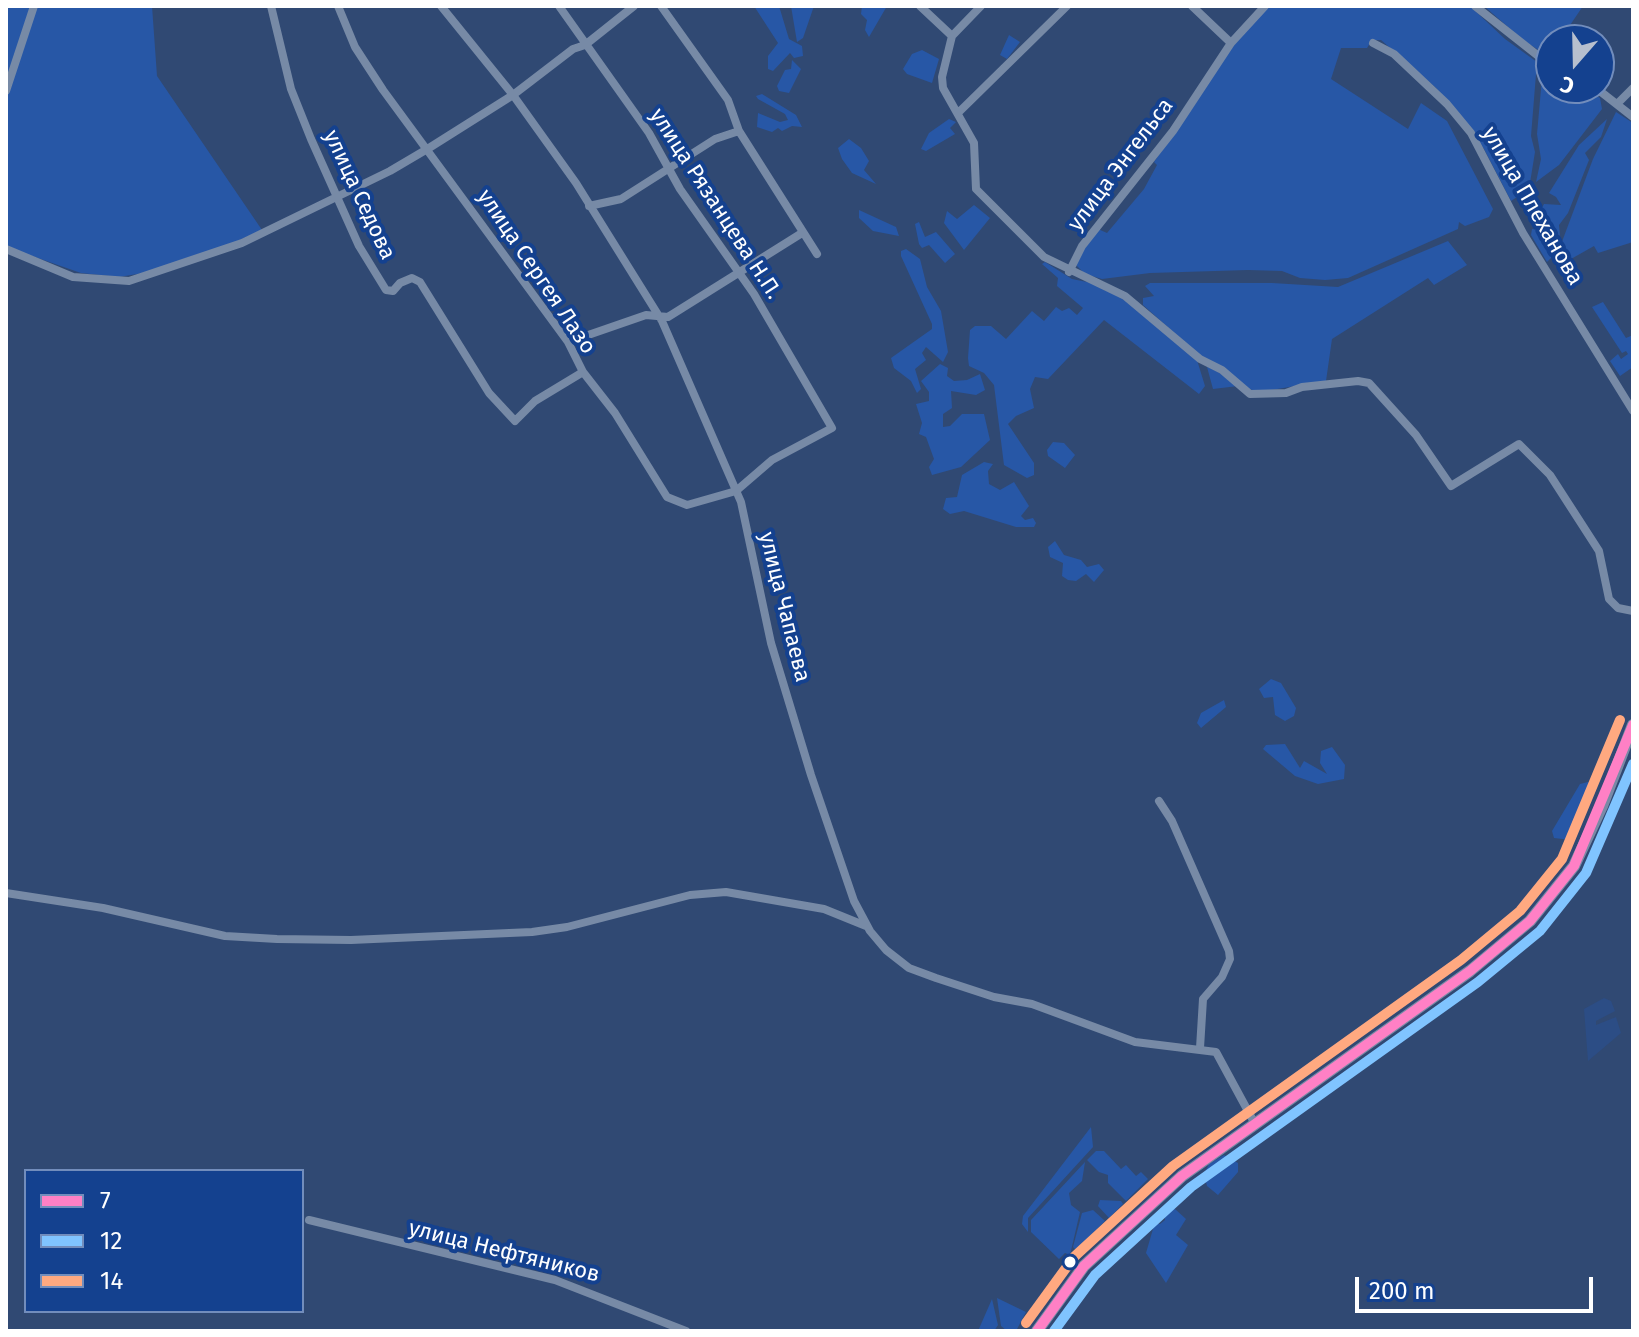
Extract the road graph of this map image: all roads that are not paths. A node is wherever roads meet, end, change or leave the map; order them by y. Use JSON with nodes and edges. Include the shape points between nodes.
{"nodes":[{"id":1,"x":34,"y":6,"type":"edge"},
{"id":2,"x":271,"y":6,"type":"edge"},
{"id":3,"x":338,"y":6,"type":"edge"},
{"id":4,"x":441,"y":6,"type":"edge"},
{"id":5,"x":559,"y":6,"type":"edge"},
{"id":6,"x":634,"y":6,"type":"edge"},
{"id":7,"x":661,"y":6,"type":"edge"},
{"id":8,"x":920,"y":6,"type":"edge"},
{"id":9,"x":981,"y":6,"type":"edge"},
{"id":10,"x":1067,"y":6,"type":"edge"},
{"id":11,"x":1192,"y":6,"type":"edge"},
{"id":12,"x":1265,"y":6,"type":"edge"},
{"id":13,"x":1475,"y":6,"type":"edge"},
{"id":14,"x":952,"y":36,"type":"junction"},
{"id":15,"x":1231,"y":43,"type":"junction"},
{"id":16,"x":1373,"y":43,"type":"dead end"},
{"id":17,"x":585,"y":45,"type":"junction"},
{"id":18,"x":1535,"y":53,"type":"edge"},
{"id":19,"x":1633,"y":88,"type":"edge"},
{"id":20,"x":6,"y":91,"type":"edge"},
{"id":21,"x":513,"y":95,"type":"junction"},
{"id":22,"x":1615,"y":101,"type":"edge"},
{"id":23,"x":1618,"y":103,"type":"junction"},
{"id":24,"x":959,"y":112,"type":"junction"},
{"id":25,"x":1633,"y":117,"type":"edge"},
{"id":26,"x":739,"y":131,"type":"junction"},
{"id":27,"x":429,"y":148,"type":"junction"},
{"id":28,"x":671,"y":168,"type":"junction"},
{"id":29,"x":339,"y":195,"type":"junction"},
{"id":30,"x":589,"y":206,"type":"junction"},
{"id":31,"x":802,"y":233,"type":"junction"},
{"id":32,"x":6,"y":249,"type":"edge"},
{"id":33,"x":817,"y":254,"type":"dead end"},
{"id":34,"x":1069,"y":272,"type":"junction"},
{"id":35,"x":738,"y":273,"type":"junction"},
{"id":36,"x":659,"y":316,"type":"junction"},
{"id":37,"x":568,"y":342,"type":"junction"},
{"id":38,"x":583,"y":372,"type":"junction"},
{"id":39,"x":1633,"y":411,"type":"edge"},
{"id":40,"x":736,"y":491,"type":"junction"},
{"id":41,"x":1633,"y":611,"type":"edge"},
{"id":42,"x":1633,"y":725,"type":"edge"},
{"id":43,"x":1159,"y":801,"type":"dead end"},
{"id":44,"x":6,"y":893,"type":"edge"},
{"id":45,"x":867,"y":926,"type":"junction"},
{"id":46,"x":1200,"y":1048,"type":"junction"},
{"id":47,"x":1255,"y":1124,"type":"junction"},
{"id":48,"x":309,"y":1220,"type":"dead end"},
{"id":49,"x":686,"y":1331,"type":"edge"},
{"id":50,"x":1037,"y":1331,"type":"edge"}],
"edges":[{"from":1,"to":20,"type":"street"},
{"from":2,"to":29,"type":"street","name":"улица Седова","via":[[291,89]]},
{"from":3,"to":27,"type":"street","name":"улица Сергея Лазо","via":[[355,47]]},
{"from":4,"to":21,"type":"street","name":"улица Чапаева"},
{"from":5,"to":17,"type":"street","name":"улица Рязанцева Н.П."},
{"from":6,"to":17,"type":"street"},
{"from":7,"to":26,"type":"street","via":[[728,100]]},
{"from":8,"to":14,"type":"street"},
{"from":9,"to":14,"type":"street"},
{"from":10,"to":24,"type":"street"},
{"from":11,"to":15,"type":"street"},
{"from":12,"to":15,"type":"street","name":"улица Энгельса"},
{"from":13,"to":18,"type":"street"},
{"from":14,"to":24,"type":"street","via":[[942,77]]},
{"from":15,"to":34,"type":"street","name":"улица Энгельса","via":[[1173,131],[1082,246]]},
{"from":16,"to":39,"type":"street","name":"улица Плеханова","via":[[1394,54],[1471,133],[1523,233]]},
{"from":17,"to":21,"type":"street"},
{"from":17,"to":28,"type":"street","name":"улица Рязанцева Н.П."},
{"from":19,"to":23,"type":"street"},
{"from":21,"to":27,"type":"street"},
{"from":21,"to":30,"type":"street","name":"улица Чапаева"},
{"from":22,"to":23,"type":"street"},
{"from":23,"to":25,"type":"street"},
{"from":24,"to":34,"type":"street","via":[[977,155],[978,192],[1044,257]]},
{"from":26,"to":28,"type":"street","via":[[715,139]]},
{"from":26,"to":31,"type":"street"},
{"from":27,"to":29,"type":"street"},
{"from":27,"to":37,"type":"street","name":"улица Сергея Лазо"},
{"from":28,"to":30,"type":"street","via":[[621,199]]},
{"from":28,"to":35,"type":"street","name":"улица Рязанцева Н.П."},
{"from":29,"to":32,"type":"street","via":[[242,243],[129,281],[73,277]]},
{"from":29,"to":38,"type":"street","name":"улица Седова","via":[[359,246],[386,290],[412,278],[420,282],[489,393],[515,421],[535,401]]},
{"from":30,"to":36,"type":"street","name":"улица Чапаева"},
{"from":31,"to":33,"type":"street"},
{"from":31,"to":35,"type":"street"},
{"from":34,"to":41,"type":"street","via":[[1103,282],[1125,296],[1250,394],[1369,383],[1416,435],[1451,486],[1519,444],[1550,475],[1599,551],[1609,599],[1618,608]]},
{"from":35,"to":36,"type":"street","via":[[668,317]]},
{"from":35,"to":40,"type":"street","name":"улица Рязанцева Н.П.","via":[[832,428],[772,460]]},
{"from":36,"to":37,"type":"street","via":[[646,315]]},
{"from":36,"to":40,"type":"street","name":"улица Чапаева"},
{"from":37,"to":38,"type":"street","name":"улица Сергея Лазо"},
{"from":38,"to":40,"type":"street","name":"улица Сергея Лазо","via":[[672,501],[687,505]]},
{"from":40,"to":45,"type":"street","name":"улица Чапаева","via":[[771,643],[832,842]]},
{"from":42,"to":47,"type":"highway","via":[[1574,866],[1530,921],[1470,971]]},
{"from":43,"to":46,"type":"street","via":[[1229,951],[1222,977],[1203,999]]},
{"from":44,"to":45,"type":"street","via":[[225,936],[277,939],[532,932],[690,895],[726,892],[824,909]]},
{"from":45,"to":46,"type":"street","name":"улица Чапаева","via":[[909,968],[936,978],[1032,1004],[1135,1042]]},
{"from":46,"to":47,"type":"street","via":[[1222,1058]]},
{"from":47,"to":50,"type":"highway","via":[[1146,1206],[1075,1276]]},
{"from":48,"to":49,"type":"street","name":"улица Нефтяников","via":[[555,1280]]}]}
